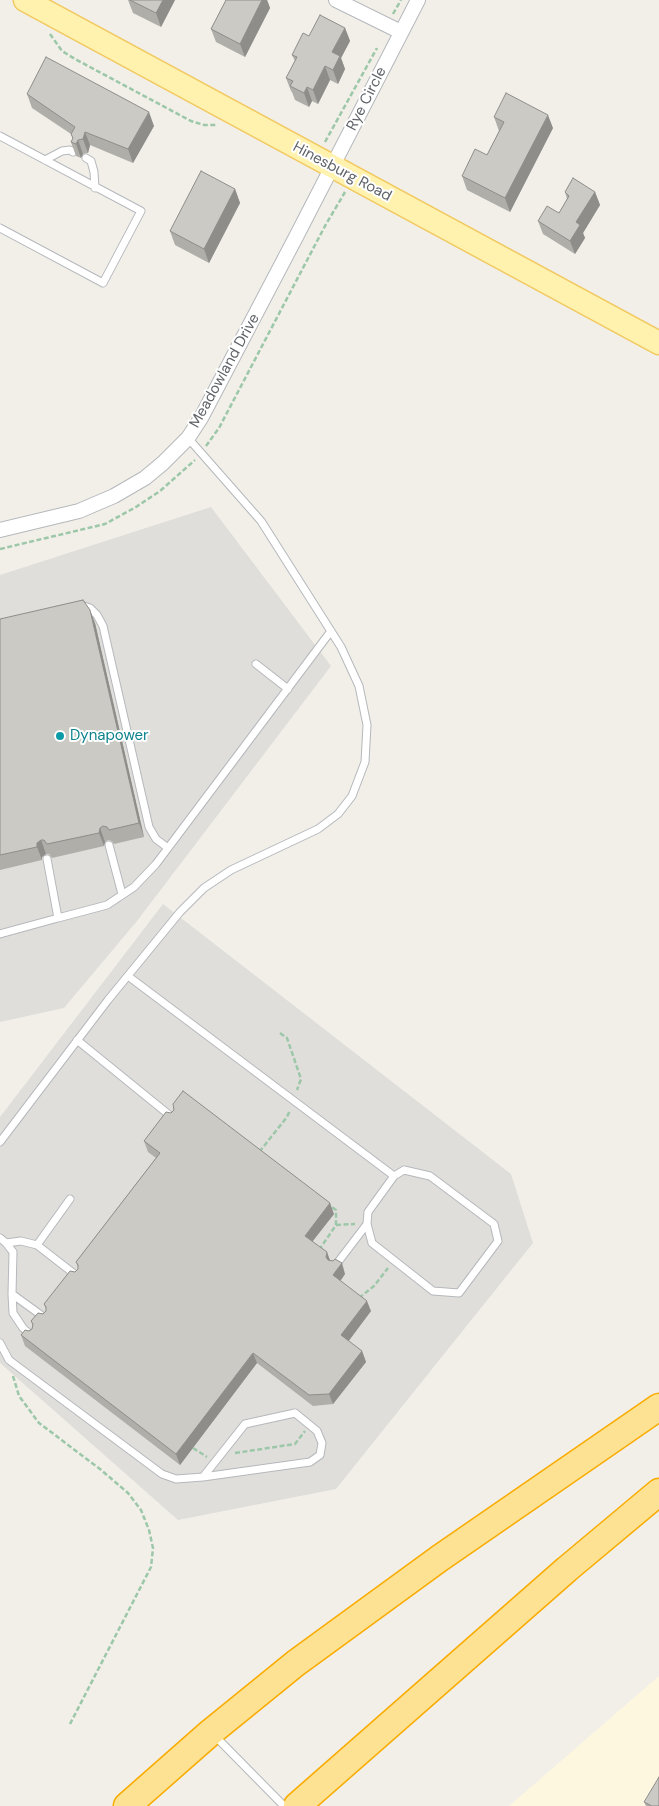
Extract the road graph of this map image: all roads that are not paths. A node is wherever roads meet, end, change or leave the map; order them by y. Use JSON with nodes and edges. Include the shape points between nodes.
{"nodes":[{"id":1,"x":25,"y":0,"type":"edge"},
{"id":2,"x":336,"y":0,"type":"edge"},
{"id":3,"x":418,"y":0,"type":"edge"},
{"id":4,"x":402,"y":32,"type":"junction"},
{"id":5,"x":0,"y":136,"type":"edge"},
{"id":6,"x":73,"y":152,"type":"edge"},
{"id":7,"x":86,"y":158,"type":"dead end"},
{"id":8,"x":45,"y":160,"type":"junction"},
{"id":9,"x":324,"y":162,"type":"junction"},
{"id":10,"x":95,"y":188,"type":"junction"},
{"id":11,"x":0,"y":228,"type":"edge"},
{"id":12,"x":659,"y":343,"type":"edge"},
{"id":13,"x":188,"y":438,"type":"junction"},
{"id":14,"x":0,"y":530,"type":"edge"},
{"id":15,"x":75,"y":605,"type":"edge"},
{"id":16,"x":331,"y":631,"type":"junction"},
{"id":17,"x":256,"y":664,"type":"dead end"},
{"id":18,"x":288,"y":689,"type":"junction"},
{"id":19,"x":109,"y":845,"type":"dead end"},
{"id":20,"x":168,"y":848,"type":"junction"},
{"id":21,"x":47,"y":859,"type":"dead end"},
{"id":22,"x":122,"y":894,"type":"junction"},
{"id":23,"x":58,"y":918,"type":"junction"},
{"id":24,"x":0,"y":934,"type":"edge"},
{"id":25,"x":128,"y":976,"type":"junction"},
{"id":26,"x":78,"y":1040,"type":"junction"},
{"id":27,"x":173,"y":1118,"type":"edge"},
{"id":28,"x":0,"y":1142,"type":"edge"},
{"id":29,"x":394,"y":1176,"type":"junction"},
{"id":30,"x":70,"y":1200,"type":"dead end"},
{"id":31,"x":367,"y":1224,"type":"junction"},
{"id":32,"x":3,"y":1240,"type":"edge"},
{"id":33,"x":37,"y":1245,"type":"junction"},
{"id":34,"x":335,"y":1266,"type":"edge"},
{"id":35,"x":77,"y":1277,"type":"edge"},
{"id":36,"x":12,"y":1294,"type":"junction"},
{"id":37,"x":45,"y":1319,"type":"edge"},
{"id":38,"x":32,"y":1336,"type":"edge"},
{"id":39,"x":0,"y":1343,"type":"edge"},
{"id":40,"x":659,"y":1407,"type":"edge"},
{"id":41,"x":203,"y":1477,"type":"junction"},
{"id":42,"x":659,"y":1492,"type":"edge"},
{"id":43,"x":211,"y":1732,"type":"junction"},
{"id":44,"x":127,"y":1806,"type":"edge"},
{"id":45,"x":284,"y":1806,"type":"edge"},
{"id":46,"x":296,"y":1806,"type":"edge"}],
"edges":[{"from":1,"to":9,"type":"main road","name":"Hinesburg Road"},
{"from":2,"to":4,"type":"street"},
{"from":3,"to":4,"type":"street","name":"Rye Circle"},
{"from":4,"to":9,"type":"street","name":"Rye Circle"},
{"from":5,"to":8,"type":"lane"},
{"from":6,"to":8,"type":"lane","via":[[62,151]]},
{"from":7,"to":10,"type":"lane","via":[[91,161]]},
{"from":8,"to":10,"type":"lane"},
{"from":9,"to":12,"type":"main road","name":"Hinesburg Road"},
{"from":9,"to":13,"type":"street","name":"Meadowland Drive","via":[[215,392]]},
{"from":10,"to":11,"type":"lane","via":[[141,212],[103,283]]},
{"from":13,"to":14,"type":"street","name":"Meadowland Drive","via":[[145,478],[114,496],[79,511]]},
{"from":13,"to":16,"type":"lane","via":[[261,521]]},
{"from":15,"to":20,"type":"lane","via":[[90,608],[103,626],[149,827],[156,839]]},
{"from":16,"to":18,"type":"lane"},
{"from":16,"to":25,"type":"lane","via":[[359,686],[367,725],[365,762],[352,796],[338,814],[318,829],[232,870],[204,888]]},
{"from":17,"to":18,"type":"lane"},
{"from":18,"to":20,"type":"lane"},
{"from":19,"to":22,"type":"lane"},
{"from":20,"to":22,"type":"lane","via":[[134,887]]},
{"from":21,"to":23,"type":"lane"},
{"from":22,"to":23,"type":"lane","via":[[107,905]]},
{"from":23,"to":24,"type":"lane"},
{"from":25,"to":26,"type":"lane"},
{"from":25,"to":29,"type":"lane"},
{"from":26,"to":27,"type":"lane"},
{"from":26,"to":28,"type":"lane"},
{"from":29,"to":31,"type":"lane","via":[[368,1212]]},
{"from":29,"to":31,"type":"lane","via":[[404,1170],[430,1176],[494,1224],[498,1241],[459,1293],[433,1291],[372,1243]]},
{"from":30,"to":33,"type":"lane"},
{"from":31,"to":34,"type":"lane"},
{"from":32,"to":33,"type":"lane"},
{"from":32,"to":36,"type":"lane","via":[[12,1252]]},
{"from":33,"to":35,"type":"lane"},
{"from":36,"to":37,"type":"lane"},
{"from":36,"to":38,"type":"lane","via":[[13,1314]]},
{"from":39,"to":41,"type":"lane","via":[[9,1360],[162,1474],[176,1479]]},
{"from":40,"to":43,"type":"highway","via":[[440,1558],[296,1663]]},
{"from":41,"to":41,"type":"lane","via":[[245,1424],[294,1413],[317,1430],[322,1443],[320,1455],[310,1462]]},
{"from":42,"to":46,"type":"highway"},
{"from":43,"to":44,"type":"highway"},
{"from":43,"to":45,"type":"lane"}]}
